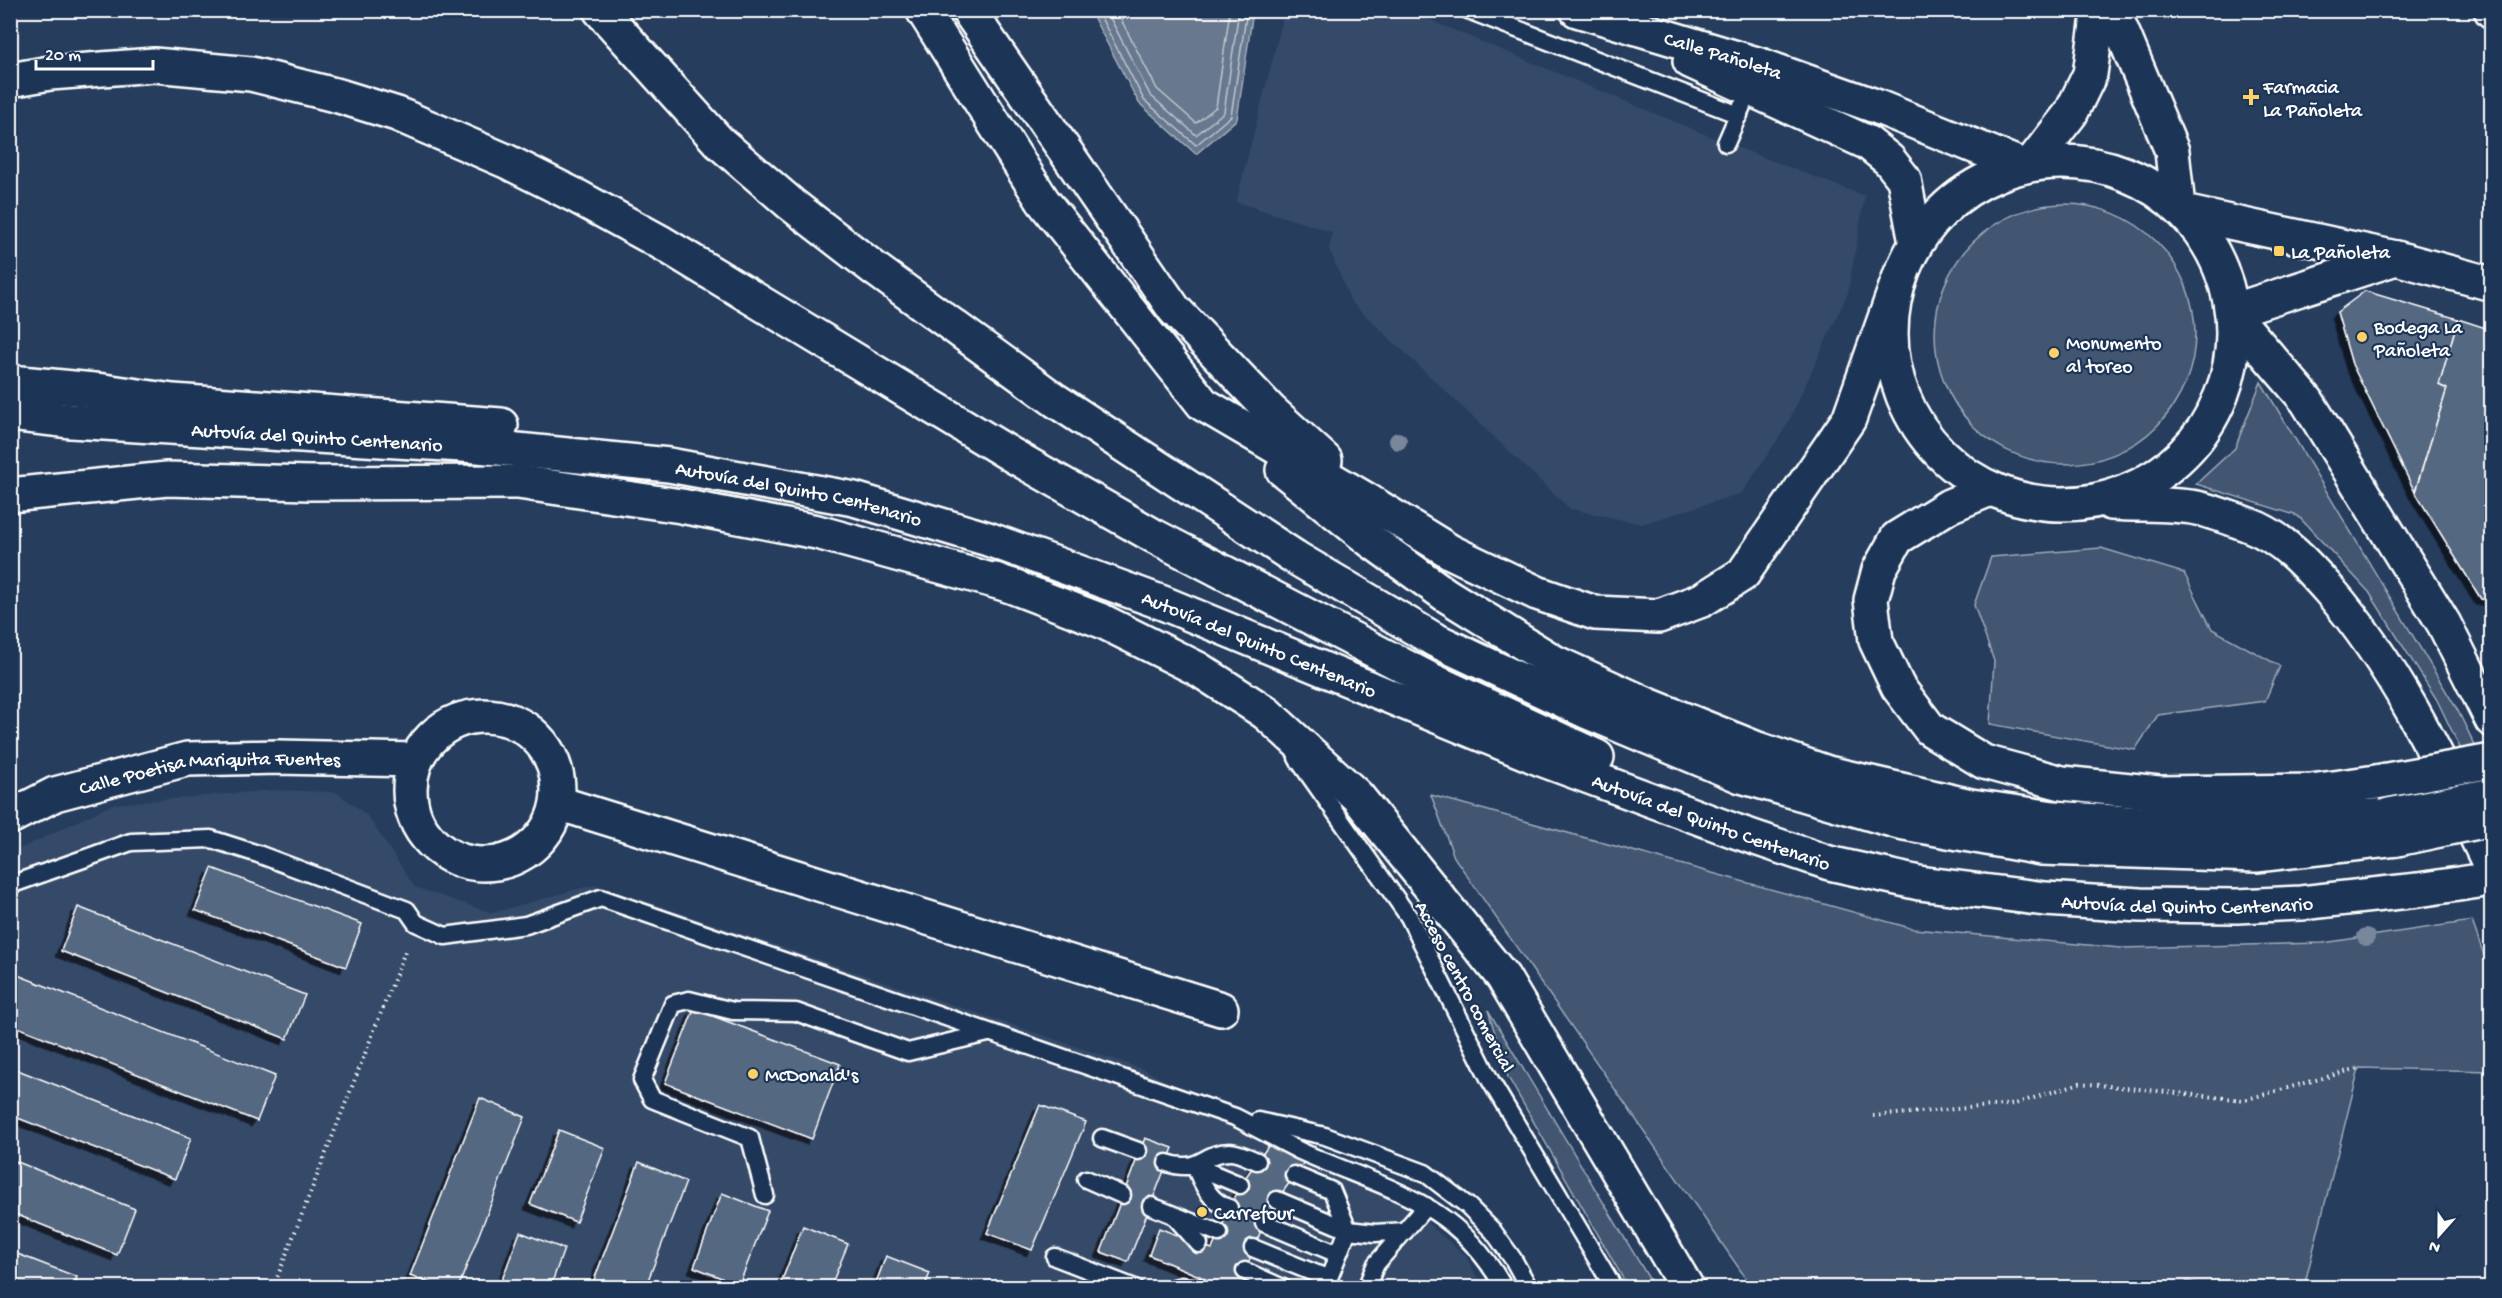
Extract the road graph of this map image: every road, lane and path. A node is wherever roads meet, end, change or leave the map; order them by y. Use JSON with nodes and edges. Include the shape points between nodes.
{"nodes":[{"id":1,"x":600,"y":10,"type":"edge"},
{"id":2,"x":923,"y":10,"type":"edge"},
{"id":3,"x":968,"y":10,"type":"edge"},
{"id":4,"x":1468,"y":10,"type":"edge"},
{"id":5,"x":2099,"y":10,"type":"edge"},
{"id":6,"x":2113,"y":10,"type":"edge"},
{"id":7,"x":1590,"y":15,"type":"edge"},
{"id":8,"x":10,"y":80,"type":"edge"},
{"id":9,"x":1750,"y":90,"type":"junction"},
{"id":10,"x":1726,"y":144,"type":"dead end"},
{"id":11,"x":2027,"y":165,"type":"junction"},
{"id":12,"x":2181,"y":209,"type":"junction"},
{"id":13,"x":1916,"y":243,"type":"junction"},
{"id":14,"x":2396,"y":258,"type":"junction"},
{"id":15,"x":1901,"y":273,"type":"junction"},
{"id":16,"x":2492,"y":284,"type":"edge"},
{"id":17,"x":2233,"y":314,"type":"junction"},
{"id":18,"x":10,"y":382,"type":"edge"},
{"id":19,"x":1203,"y":404,"type":"junction"},
{"id":20,"x":10,"y":414,"type":"edge"},
{"id":21,"x":478,"y":446,"type":"junction"},
{"id":22,"x":1990,"y":489,"type":"junction"},
{"id":23,"x":10,"y":495,"type":"edge"},
{"id":24,"x":854,"y":499,"type":"junction"},
{"id":25,"x":1370,"y":502,"type":"junction"},
{"id":26,"x":2097,"y":502,"type":"junction"},
{"id":27,"x":1016,"y":587,"type":"junction"},
{"id":28,"x":1266,"y":713,"type":"junction"},
{"id":29,"x":2492,"y":720,"type":"edge"},
{"id":30,"x":416,"y":760,"type":"junction"},
{"id":31,"x":2492,"y":761,"type":"edge"},
{"id":32,"x":2492,"y":795,"type":"edge"},
{"id":33,"x":558,"y":803,"type":"junction"},
{"id":34,"x":10,"y":817,"type":"edge"},
{"id":35,"x":2492,"y":819,"type":"edge"},
{"id":36,"x":2393,"y":827,"type":"junction"},
{"id":37,"x":1829,"y":863,"type":"junction"},
{"id":38,"x":2492,"y":869,"type":"edge"},
{"id":39,"x":2492,"y":879,"type":"edge"},
{"id":40,"x":10,"y":885,"type":"edge"},
{"id":41,"x":416,"y":923,"type":"junction"},
{"id":42,"x":1221,"y":1009,"type":"dead end"},
{"id":43,"x":989,"y":1033,"type":"junction"},
{"id":44,"x":2360,"y":1068,"type":"dead end"},
{"id":45,"x":1873,"y":1116,"type":"dead end"},
{"id":46,"x":1235,"y":1117,"type":"junction"},
{"id":47,"x":1102,"y":1138,"type":"dead end"},
{"id":48,"x":1138,"y":1151,"type":"dead end"},
{"id":49,"x":1257,"y":1161,"type":"dead end"},
{"id":50,"x":1167,"y":1163,"type":"dead end"},
{"id":51,"x":1194,"y":1166,"type":"junction"},
{"id":52,"x":1294,"y":1175,"type":"dead end"},
{"id":53,"x":1086,"y":1179,"type":"dead end"},
{"id":54,"x":1240,"y":1185,"type":"dead end"},
{"id":55,"x":765,"y":1195,"type":"dead end"},
{"id":56,"x":1122,"y":1195,"type":"dead end"},
{"id":57,"x":1277,"y":1200,"type":"dead end"},
{"id":58,"x":1151,"y":1206,"type":"dead end"},
{"id":59,"x":1426,"y":1206,"type":"junction"},
{"id":60,"x":1229,"y":1208,"type":"dead end"},
{"id":61,"x":1173,"y":1215,"type":"junction"},
{"id":62,"x":1264,"y":1223,"type":"dead end"},
{"id":63,"x":1348,"y":1230,"type":"junction"},
{"id":64,"x":1405,"y":1231,"type":"junction"},
{"id":65,"x":1219,"y":1233,"type":"dead end"},
{"id":66,"x":1199,"y":1244,"type":"dead end"},
{"id":67,"x":1253,"y":1248,"type":"dead end"},
{"id":68,"x":1338,"y":1254,"type":"junction"},
{"id":69,"x":1055,"y":1257,"type":"dead end"},
{"id":70,"x":1245,"y":1271,"type":"dead end"},
{"id":71,"x":1327,"y":1283,"type":"edge"},
{"id":72,"x":273,"y":1287,"type":"edge"},
{"id":73,"x":1135,"y":1287,"type":"edge"},
{"id":74,"x":1174,"y":1287,"type":"edge"},
{"id":75,"x":1202,"y":1287,"type":"edge"},
{"id":76,"x":1282,"y":1287,"type":"edge"},
{"id":77,"x":1366,"y":1287,"type":"edge"},
{"id":78,"x":1504,"y":1287,"type":"edge"},
{"id":79,"x":1529,"y":1287,"type":"edge"},
{"id":80,"x":1614,"y":1287,"type":"edge"},
{"id":81,"x":1687,"y":1287,"type":"edge"}],
"edges":[{"from":1,"to":36,"type":"main road","via":[[720,141],[791,204],[1055,400],[1296,558],[1435,640],[1588,712],[1741,776],[1899,822],[2041,848],[2256,855]]},
{"from":2,"to":19,"type":"main road","via":[[1043,201]]},
{"from":3,"to":25,"type":"main road","via":[[1174,309],[1271,411]]},
{"from":4,"to":9,"type":"lane"},
{"from":5,"to":11,"type":"main road","via":[[2090,74],[2072,113]]},
{"from":6,"to":12,"type":"main road","via":[[2172,151]]},
{"from":7,"to":9,"type":"main road","name":"Calle Pañoleta"},
{"from":8,"to":37,"type":"main road","via":[[154,65],[240,73],[397,114],[506,161],[653,238],[1010,454],[1320,624],[1562,743],[1779,828]]},
{"from":9,"to":10,"type":"lane"},
{"from":9,"to":11,"type":"main road","name":"Calle Pañoleta","via":[[1878,107]]},
{"from":9,"to":13,"type":"main road","name":"Calle Pañoleta","via":[[1868,144],[1889,160],[1904,179]]},
{"from":11,"to":12,"type":"main road","via":[[2071,162],[2110,169],[2146,184]]},
{"from":11,"to":13,"type":"main road","via":[[1991,177],[1962,194],[1936,217]]},
{"from":12,"to":14,"type":"main road"},
{"from":12,"to":17,"type":"main road","via":[[2218,260]]},
{"from":13,"to":15,"type":"main road"},
{"from":14,"to":16,"type":"main road"},
{"from":14,"to":17,"type":"main road"},
{"from":15,"to":22,"type":"main road","via":[[1890,323],[1895,374],[1914,421],[1947,461]]},
{"from":15,"to":25,"type":"main road","via":[[1849,419],[1743,574],[1702,600],[1659,616],[1595,613],[1537,593],[1450,552]]},
{"from":17,"to":26,"type":"main road","via":[[2230,373],[2212,419],[2183,457],[2143,485]]},
{"from":17,"to":29,"type":"main road","via":[[2307,401],[2444,624]]},
{"from":18,"to":24,"type":"main road","via":[[174,401],[497,424],[662,444]]},
{"from":19,"to":25,"type":"main road"},
{"from":19,"to":36,"type":"main road","via":[[1370,540],[1446,595],[1554,662],[1755,748],[1828,773],[1971,806],[2054,818],[2158,825]]},
{"from":20,"to":21,"type":"main road","name":"Autovía del Quinto Centenario"},
{"from":21,"to":24,"type":"main road","name":"Autovía del Quinto Centenario","via":[[669,465]]},
{"from":21,"to":27,"type":"main road","via":[[750,498],[835,522]]},
{"from":22,"to":26,"type":"main road","via":[[2043,504]]},
{"from":22,"to":31,"type":"main road","bridge":true,"via":[[1949,506],[1897,538],[1879,570],[1871,600],[1876,641],[1898,687],[1930,729],[1984,762],[2062,783],[2159,793],[2311,791]]},
{"from":23,"to":27,"type":"main road","via":[[167,479],[518,482],[681,506],[817,532]]},
{"from":24,"to":37,"type":"main road","name":"Autovía del Quinto Centenario","via":[[988,539],[1163,603],[1540,759]]},
{"from":26,"to":38,"type":"main road","via":[[2197,508],[2251,526],[2283,544],[2310,568],[2380,657],[2424,730]]},
{"from":27,"to":28,"type":"main road","via":[[1102,621],[1198,669]]},
{"from":28,"to":80,"type":"lane","name":"Acceso centro comercial","via":[[1409,917],[1490,1080]]},
{"from":28,"to":81,"type":"main road","via":[[1357,796],[1503,977]]},
{"from":30,"to":33,"type":"main road","via":[[429,740],[447,725],[470,716],[494,716],[517,723],[537,737],[551,756],[558,779]]},
{"from":30,"to":33,"type":"main road","via":[[410,781],[411,804],[418,824],[440,849],[470,863],[494,864],[526,851],[550,825]]},
{"from":30,"to":34,"type":"main road","name":"Calle Poetisa Mariquita Fuentes","via":[[187,759],[56,794]]},
{"from":32,"to":36,"type":"main road","bridge":true},
{"from":33,"to":42,"type":"main road"},
{"from":35,"to":36,"type":"main road","bridge":true},
{"from":37,"to":39,"type":"main road","name":"Autovía del Quinto Centenario","via":[[1919,883],[2140,905],[2301,903]]},
{"from":40,"to":41,"type":"lane","via":[[131,842],[211,839],[407,910]]},
{"from":41,"to":43,"type":"lane","via":[[445,936],[526,925],[601,898]]},
{"from":41,"to":72,"type":"path"},
{"from":43,"to":46,"type":"lane"},
{"from":43,"to":55,"type":"lane","via":[[908,1052],[796,1012],[733,1011],[689,1000],[673,1004],[642,1080],[652,1099],[750,1138]]},
{"from":44,"to":45,"type":"path","via":[[2244,1100],[2080,1083],[2015,1104]]},
{"from":46,"to":59,"type":"lane"},
{"from":46,"to":79,"type":"lane","via":[[1325,1136],[1425,1173],[1493,1231]]},
{"from":47,"to":48,"type":"lane"},
{"from":49,"to":51,"type":"lane","via":[[1231,1152],[1214,1155]]},
{"from":50,"to":51,"type":"lane","via":[[1181,1168]]},
{"from":51,"to":54,"type":"lane"},
{"from":51,"to":60,"type":"lane","via":[[1217,1204]]},
{"from":52,"to":63,"type":"lane","via":[[1332,1191]]},
{"from":53,"to":56,"type":"lane"},
{"from":57,"to":63,"type":"lane"},
{"from":58,"to":61,"type":"lane"},
{"from":59,"to":64,"type":"lane"},
{"from":59,"to":78,"type":"lane","via":[[1465,1235]]},
{"from":61,"to":65,"type":"lane"},
{"from":61,"to":66,"type":"lane"},
{"from":62,"to":68,"type":"lane"},
{"from":63,"to":64,"type":"lane"},
{"from":63,"to":68,"type":"lane"},
{"from":64,"to":77,"type":"lane","via":[[1376,1264]]},
{"from":67,"to":71,"type":"lane"},
{"from":68,"to":71,"type":"lane"},
{"from":69,"to":73,"type":"lane"},
{"from":70,"to":76,"type":"lane"},
{"from":74,"to":75,"type":"lane"}]}
